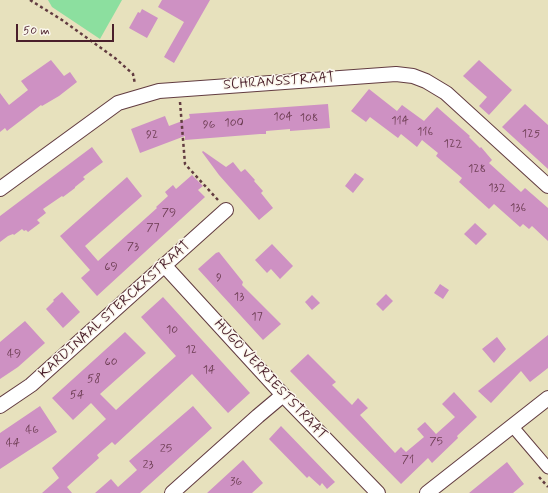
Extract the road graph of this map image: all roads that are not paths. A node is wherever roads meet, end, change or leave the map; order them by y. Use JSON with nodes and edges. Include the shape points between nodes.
{"nodes":[{"id":1,"x":548,"y":186,"type":"edge"},
{"id":2,"x":0,"y":189,"type":"edge"},
{"id":3,"x":226,"y":210,"type":"road end"},
{"id":4,"x":164,"y":265,"type":"junction"},
{"id":5,"x":283,"y":395,"type":"junction"},
{"id":6,"x":548,"y":398,"type":"edge"},
{"id":7,"x":0,"y":406,"type":"edge"},
{"id":8,"x":513,"y":427,"type":"junction"},
{"id":9,"x":548,"y":468,"type":"edge"},
{"id":10,"x":172,"y":493,"type":"edge"},
{"id":11,"x":378,"y":493,"type":"edge"},
{"id":12,"x":426,"y":493,"type":"edge"}],
"edges":[{"from":1,"to":2,"type":"street","name":"SCHRANSSTRAAT","via":[[446,93],[426,80],[396,74],[179,89],[138,96],[118,104]]},
{"from":3,"to":4,"type":"street","name":"KARDINAAL STERCKXSTRAAT"},
{"from":4,"to":5,"type":"street","name":"HUGO VERRIESTSTRAAT"},
{"from":4,"to":7,"type":"street","name":"KARDINAAL STERCKXSTRAAT","via":[[31,385]]},
{"from":5,"to":10,"type":"street"},
{"from":5,"to":11,"type":"street","name":"HUGO VERRIESTSTRAAT"},
{"from":6,"to":8,"type":"street"},
{"from":8,"to":9,"type":"street"},
{"from":8,"to":12,"type":"street"}]}
